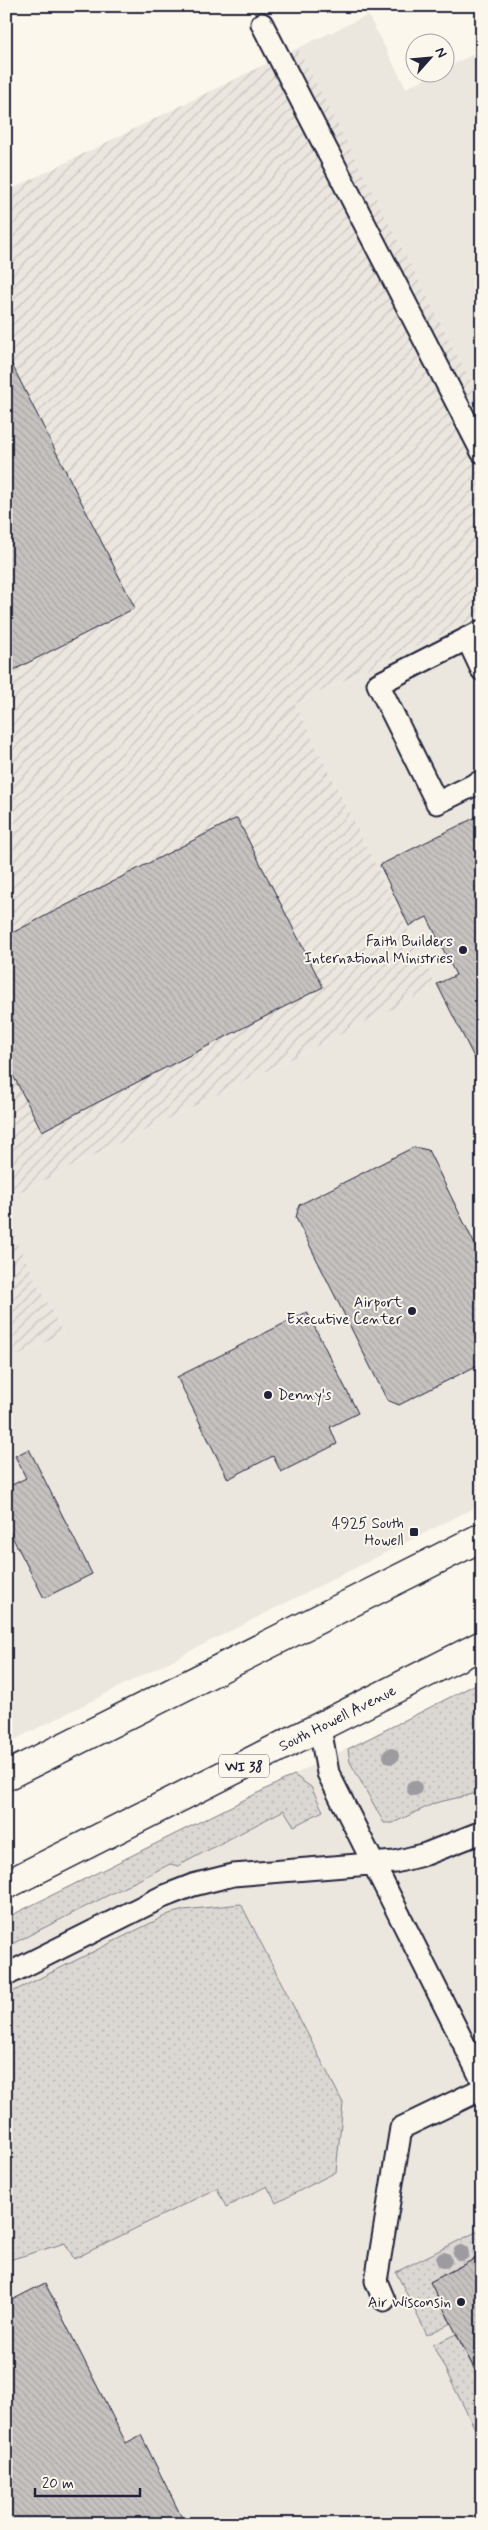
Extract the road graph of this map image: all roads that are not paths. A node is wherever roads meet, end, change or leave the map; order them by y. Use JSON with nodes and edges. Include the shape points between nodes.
{"nodes":[{"id":1,"x":262,"y":24,"type":"dead end"},
{"id":2,"x":482,"y":452,"type":"edge"},
{"id":3,"x":474,"y":634,"type":"edge"},
{"id":4,"x":482,"y":670,"type":"edge"},
{"id":5,"x":482,"y":781,"type":"edge"},
{"id":6,"x":482,"y":1537,"type":"edge"},
{"id":7,"x":482,"y":1645,"type":"edge"},
{"id":8,"x":320,"y":1728,"type":"junction"},
{"id":9,"x":6,"y":1776,"type":"edge"},
{"id":10,"x":482,"y":1832,"type":"edge"},
{"id":11,"x":374,"y":1865,"type":"junction"},
{"id":12,"x":6,"y":1885,"type":"edge"},
{"id":13,"x":6,"y":1975,"type":"edge"},
{"id":14,"x":482,"y":2080,"type":"edge"},
{"id":15,"x":482,"y":2089,"type":"edge"},
{"id":16,"x":384,"y":2300,"type":"dead end"}],
"edges":[{"from":1,"to":2,"type":"lane"},
{"from":3,"to":4,"type":"lane"},
{"from":3,"to":5,"type":"lane","via":[[378,684],[437,803]]},
{"from":6,"to":9,"type":"main road"},
{"from":7,"to":8,"type":"main road","name":"South Howell Avenue","number":"WI 38"},
{"from":8,"to":11,"type":"lane","via":[[328,1773]]},
{"from":8,"to":12,"type":"main road","name":"South Howell Avenue","number":"WI 38"},
{"from":10,"to":11,"type":"lane","via":[[426,1854]]},
{"from":11,"to":13,"type":"lane","via":[[233,1876],[193,1885],[162,1897]]},
{"from":11,"to":14,"type":"lane"},
{"from":15,"to":16,"type":"lane","via":[[401,2128],[376,2281]]}]}
